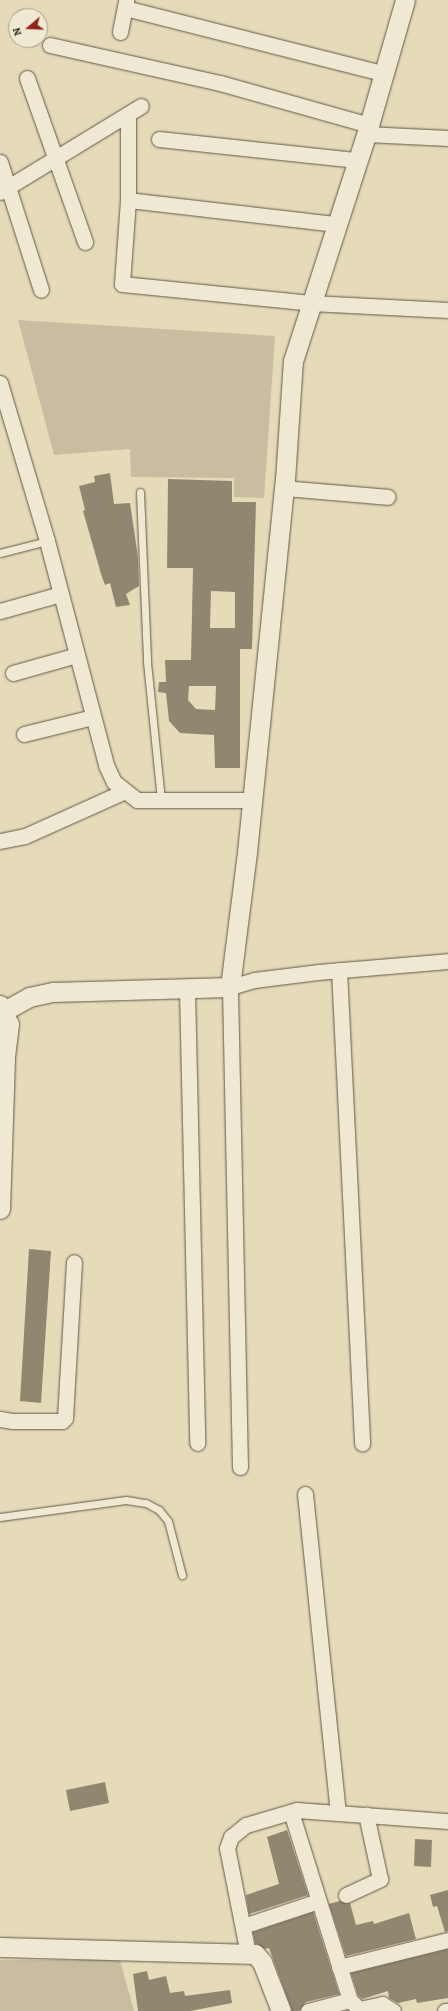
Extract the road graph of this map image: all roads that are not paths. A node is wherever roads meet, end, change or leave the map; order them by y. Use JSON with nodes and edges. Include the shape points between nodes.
{"nodes":[{"id":1,"x":405,"y":0,"type":"edge"},
{"id":2,"x":125,"y":4,"type":"edge"},
{"id":3,"x":120,"y":32,"type":"dead end"},
{"id":4,"x":50,"y":45,"type":"dead end"},
{"id":5,"x":382,"y":73,"type":"junction"},
{"id":6,"x":27,"y":78,"type":"dead end"},
{"id":7,"x":141,"y":106,"type":"dead end"},
{"id":8,"x":128,"y":114,"type":"junction"},
{"id":9,"x":368,"y":129,"type":"junction"},
{"id":10,"x":448,"y":138,"type":"edge"},
{"id":11,"x":160,"y":139,"type":"dead end"},
{"id":12,"x":57,"y":157,"type":"junction"},
{"id":13,"x":357,"y":160,"type":"junction"},
{"id":14,"x":0,"y":162,"type":"edge"},
{"id":15,"x":4,"y":189,"type":"edge"},
{"id":16,"x":128,"y":200,"type":"junction"},
{"id":17,"x":336,"y":224,"type":"junction"},
{"id":18,"x":85,"y":242,"type":"dead end"},
{"id":19,"x":41,"y":290,"type":"dead end"},
{"id":20,"x":311,"y":303,"type":"junction"},
{"id":21,"x":448,"y":310,"type":"edge"},
{"id":22,"x":0,"y":383,"type":"edge"},
{"id":23,"x":284,"y":488,"type":"junction"},
{"id":24,"x":140,"y":492,"type":"dead end"},
{"id":25,"x":388,"y":497,"type":"dead end"},
{"id":26,"x":46,"y":542,"type":"junction"},
{"id":27,"x":0,"y":553,"type":"edge"},
{"id":28,"x":61,"y":594,"type":"junction"},
{"id":29,"x":0,"y":611,"type":"edge"},
{"id":30,"x":77,"y":655,"type":"junction"},
{"id":31,"x":13,"y":673,"type":"dead end"},
{"id":32,"x":93,"y":716,"type":"junction"},
{"id":33,"x":24,"y":734,"type":"dead end"},
{"id":34,"x":123,"y":792,"type":"junction"},
{"id":35,"x":161,"y":800,"type":"junction"},
{"id":36,"x":251,"y":800,"type":"junction"},
{"id":37,"x":0,"y":841,"type":"edge"},
{"id":38,"x":448,"y":961,"type":"edge"},
{"id":39,"x":339,"y":970,"type":"junction"},
{"id":40,"x":230,"y":987,"type":"junction"},
{"id":41,"x":187,"y":989,"type":"junction"},
{"id":42,"x":2,"y":1008,"type":"edge"},
{"id":43,"x":0,"y":1209,"type":"edge"},
{"id":44,"x":74,"y":1262,"type":"dead end"},
{"id":45,"x":0,"y":1419,"type":"edge"},
{"id":46,"x":197,"y":1443,"type":"dead end"},
{"id":47,"x":362,"y":1443,"type":"dead end"},
{"id":48,"x":240,"y":1467,"type":"dead end"},
{"id":49,"x":305,"y":1494,"type":"dead end"},
{"id":50,"x":0,"y":1517,"type":"edge"},
{"id":51,"x":182,"y":1575,"type":"dead end"},
{"id":52,"x":338,"y":1811,"type":"junction"},
{"id":53,"x":292,"y":1812,"type":"junction"},
{"id":54,"x":366,"y":1814,"type":"junction"},
{"id":55,"x":448,"y":1821,"type":"edge"},
{"id":56,"x":346,"y":1895,"type":"dead end"},
{"id":57,"x":318,"y":1900,"type":"junction"},
{"id":58,"x":243,"y":1926,"type":"junction"},
{"id":59,"x":448,"y":1940,"type":"edge"},
{"id":60,"x":0,"y":1947,"type":"edge"},
{"id":61,"x":248,"y":1954,"type":"junction"},
{"id":62,"x":339,"y":1967,"type":"junction"},
{"id":63,"x":350,"y":2000,"type":"junction"},
{"id":64,"x":281,"y":2011,"type":"edge"},
{"id":65,"x":308,"y":2011,"type":"edge"},
{"id":66,"x":393,"y":2011,"type":"edge"}],
"edges":[{"from":1,"to":5,"type":"street"},
{"from":2,"to":3,"type":"street"},
{"from":2,"to":5,"type":"street"},
{"from":4,"to":9,"type":"street","via":[[220,83]]},
{"from":5,"to":9,"type":"street"},
{"from":6,"to":12,"type":"street"},
{"from":7,"to":8,"type":"street"},
{"from":8,"to":12,"type":"street"},
{"from":8,"to":16,"type":"street"},
{"from":9,"to":10,"type":"street"},
{"from":9,"to":13,"type":"street"},
{"from":11,"to":13,"type":"street"},
{"from":12,"to":15,"type":"street"},
{"from":12,"to":18,"type":"street"},
{"from":13,"to":17,"type":"street"},
{"from":14,"to":15,"type":"street"},
{"from":15,"to":19,"type":"street"},
{"from":16,"to":17,"type":"street"},
{"from":16,"to":20,"type":"street","via":[[122,284]]},
{"from":17,"to":20,"type":"street"},
{"from":20,"to":21,"type":"street"},
{"from":20,"to":23,"type":"street","via":[[293,361]]},
{"from":22,"to":26,"type":"street"},
{"from":23,"to":25,"type":"street"},
{"from":23,"to":36,"type":"street"},
{"from":24,"to":35,"type":"lane","via":[[147,662]]},
{"from":26,"to":27,"type":"lane"},
{"from":26,"to":28,"type":"street"},
{"from":28,"to":29,"type":"street"},
{"from":28,"to":30,"type":"street"},
{"from":30,"to":31,"type":"street"},
{"from":30,"to":32,"type":"street"},
{"from":32,"to":33,"type":"street"},
{"from":32,"to":34,"type":"street","via":[[106,765],[114,782]]},
{"from":34,"to":35,"type":"street","via":[[136,800]]},
{"from":34,"to":37,"type":"street","via":[[25,836]]},
{"from":35,"to":36,"type":"street"},
{"from":36,"to":40,"type":"street"},
{"from":38,"to":39,"type":"street"},
{"from":39,"to":40,"type":"street","via":[[254,980]]},
{"from":39,"to":47,"type":"street"},
{"from":40,"to":41,"type":"street"},
{"from":40,"to":48,"type":"street"},
{"from":41,"to":42,"type":"street","via":[[53,992],[29,997]]},
{"from":41,"to":46,"type":"street"},
{"from":42,"to":43,"type":"street","via":[[9,1024],[5,1059]]},
{"from":44,"to":45,"type":"street","via":[[65,1418],[62,1421]]},
{"from":49,"to":52,"type":"street"},
{"from":50,"to":51,"type":"lane","via":[[126,1500],[146,1503],[159,1510],[168,1521]]},
{"from":52,"to":53,"type":"street"},
{"from":52,"to":54,"type":"street"},
{"from":53,"to":57,"type":"street"},
{"from":53,"to":58,"type":"street","via":[[246,1825],[231,1837],[227,1848]]},
{"from":54,"to":55,"type":"street"},
{"from":54,"to":56,"type":"street","via":[[380,1880]]},
{"from":57,"to":58,"type":"street"},
{"from":57,"to":62,"type":"street"},
{"from":58,"to":61,"type":"street"},
{"from":59,"to":62,"type":"street"},
{"from":60,"to":61,"type":"street"},
{"from":61,"to":64,"type":"street","via":[[255,1954],[262,1962]]},
{"from":62,"to":63,"type":"street"},
{"from":63,"to":65,"type":"street"},
{"from":63,"to":66,"type":"street","via":[[359,2009],[382,2004]]}]}
